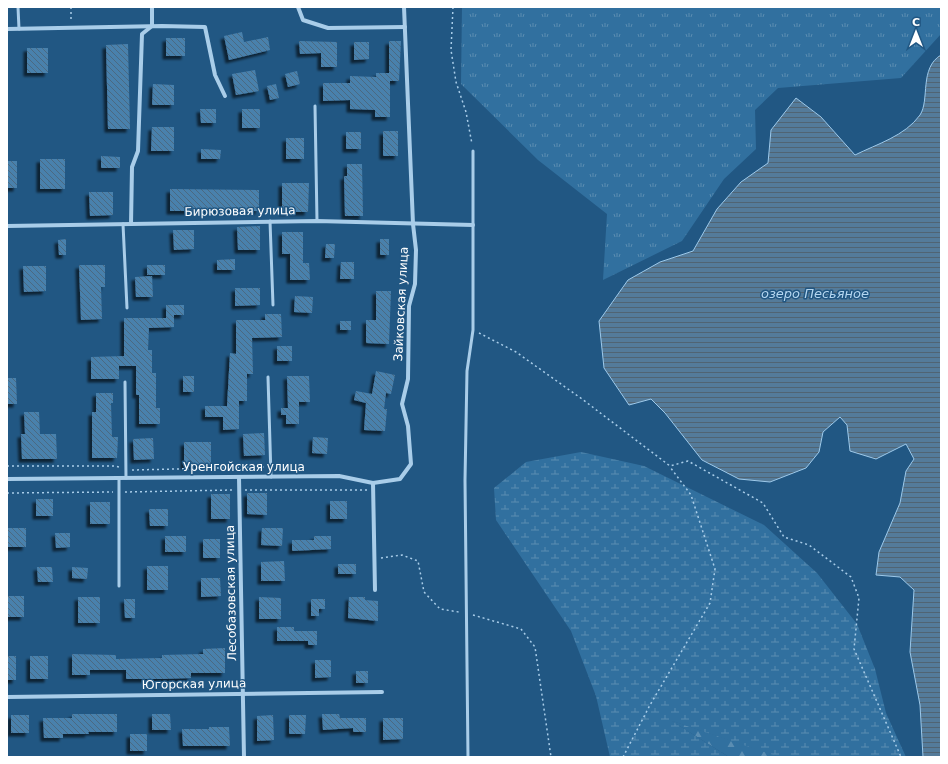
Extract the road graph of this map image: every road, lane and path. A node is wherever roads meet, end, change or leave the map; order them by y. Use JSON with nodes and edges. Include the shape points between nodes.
{"nodes":[{"id":1,"x":18,"y":7,"type":"edge"},
{"id":2,"x":71,"y":7,"type":"edge"},
{"id":3,"x":152,"y":7,"type":"edge"},
{"id":4,"x":298,"y":7,"type":"edge"},
{"id":5,"x":404,"y":7,"type":"edge"},
{"id":6,"x":454,"y":7,"type":"edge"},
{"id":7,"x":152,"y":26,"type":"junction"},
{"id":8,"x":405,"y":27,"type":"junction"},
{"id":9,"x":71,"y":28,"type":"junction"},
{"id":10,"x":7,"y":29,"type":"edge"},
{"id":11,"x":19,"y":29,"type":"junction"},
{"id":12,"x":225,"y":96,"type":"dead end"},
{"id":13,"x":316,"y":106,"type":"dead end"},
{"id":14,"x":473,"y":151,"type":"joint"},
{"id":15,"x":270,"y":221,"type":"junction"},
{"id":16,"x":317,"y":221,"type":"junction"},
{"id":17,"x":123,"y":224,"type":"junction"},
{"id":18,"x":131,"y":224,"type":"junction"},
{"id":19,"x":413,"y":224,"type":"junction"},
{"id":20,"x":473,"y":225,"type":"junction"},
{"id":21,"x":7,"y":226,"type":"edge"},
{"id":22,"x":274,"y":305,"type":"dead end"},
{"id":23,"x":127,"y":308,"type":"dead end"},
{"id":24,"x":474,"y":330,"type":"junction"},
{"id":25,"x":268,"y":377,"type":"dead end"},
{"id":26,"x":125,"y":382,"type":"dead end"},
{"id":27,"x":7,"y":466,"type":"edge"},
{"id":28,"x":670,"y":466,"type":"junction"},
{"id":29,"x":271,"y":467,"type":"junction"},
{"id":30,"x":126,"y":470,"type":"junction"},
{"id":31,"x":239,"y":477,"type":"junction"},
{"id":32,"x":271,"y":477,"type":"junction"},
{"id":33,"x":119,"y":478,"type":"junction"},
{"id":34,"x":126,"y":478,"type":"junction"},
{"id":35,"x":7,"y":479,"type":"edge"},
{"id":36,"x":373,"y":483,"type":"junction"},
{"id":37,"x":239,"y":490,"type":"junction"},
{"id":38,"x":367,"y":490,"type":"dead end"},
{"id":39,"x":119,"y":492,"type":"junction"},
{"id":40,"x":7,"y":493,"type":"edge"},
{"id":41,"x":376,"y":559,"type":"junction"},
{"id":42,"x":119,"y":586,"type":"dead end"},
{"id":43,"x":375,"y":590,"type":"dead end"},
{"id":44,"x":467,"y":614,"type":"junction"},
{"id":45,"x":382,"y":692,"type":"dead end"},
{"id":46,"x":243,"y":693,"type":"junction"},
{"id":47,"x":7,"y":698,"type":"edge"},
{"id":48,"x":244,"y":757,"type":"edge"},
{"id":49,"x":468,"y":757,"type":"edge"},
{"id":50,"x":551,"y":757,"type":"edge"},
{"id":51,"x":623,"y":757,"type":"edge"},
{"id":52,"x":901,"y":757,"type":"edge"}],
"edges":[{"from":1,"to":11,"type":"lane"},
{"from":2,"to":9,"type":"path"},
{"from":3,"to":7,"type":"street"},
{"from":4,"to":8,"type":"street","via":[[303,20],[328,28]]},
{"from":5,"to":8,"type":"street","name":"Зайковская улица"},
{"from":6,"to":14,"type":"path","via":[[451,50]]},
{"from":7,"to":9,"type":"street"},
{"from":7,"to":12,"type":"street","via":[[205,27],[215,75]]},
{"from":7,"to":18,"type":"street","via":[[142,34],[138,151],[132,167]]},
{"from":8,"to":19,"type":"street","name":"Зайковская улица"},
{"from":9,"to":11,"type":"street"},
{"from":10,"to":11,"type":"street"},
{"from":13,"to":16,"type":"lane"},
{"from":14,"to":20,"type":"lane"},
{"from":15,"to":16,"type":"street","name":"Бирюзовая улица"},
{"from":15,"to":18,"type":"street","name":"Бирюзовая улица"},
{"from":15,"to":22,"type":"lane"},
{"from":16,"to":19,"type":"street","name":"Бирюзовая улица"},
{"from":17,"to":18,"type":"street","name":"Бирюзовая улица"},
{"from":17,"to":21,"type":"street","name":"Бирюзовая улица"},
{"from":17,"to":23,"type":"lane"},
{"from":19,"to":20,"type":"street","name":"Бирюзовая улица"},
{"from":19,"to":36,"type":"street","name":"Зайковская улица","via":[[416,250],[415,284],[409,306],[408,379],[402,404],[408,426],[411,464],[400,478]]},
{"from":20,"to":24,"type":"lane"},
{"from":24,"to":28,"type":"path","via":[[522,356]]},
{"from":24,"to":44,"type":"lane","via":[[467,379]]},
{"from":25,"to":29,"type":"lane"},
{"from":26,"to":30,"type":"lane"},
{"from":27,"to":30,"type":"path","via":[[114,466]]},
{"from":28,"to":51,"type":"path","via":[[691,495],[715,570],[710,603],[650,705]]},
{"from":28,"to":52,"type":"path","via":[[688,461],[763,503],[784,537],[809,545],[851,577],[859,598],[854,649]]},
{"from":29,"to":30,"type":"path"},
{"from":29,"to":32,"type":"lane"},
{"from":30,"to":34,"type":"lane"},
{"from":31,"to":32,"type":"street","name":"Уренгойская улица"},
{"from":31,"to":34,"type":"street","name":"Уренгойская улица"},
{"from":31,"to":37,"type":"street","name":"Лесобазовская улица"},
{"from":32,"to":36,"type":"street","name":"Уренгойская улица","via":[[339,476]]},
{"from":33,"to":34,"type":"street","name":"Уренгойская улица"},
{"from":33,"to":35,"type":"street","name":"Уренгойская улица"},
{"from":33,"to":39,"type":"lane"},
{"from":36,"to":41,"type":"street"},
{"from":37,"to":38,"type":"path"},
{"from":37,"to":39,"type":"path"},
{"from":37,"to":46,"type":"street","name":"Лесобазовская улица"},
{"from":39,"to":40,"type":"path"},
{"from":39,"to":42,"type":"lane"},
{"from":41,"to":43,"type":"street"},
{"from":41,"to":44,"type":"path","via":[[402,555],[418,561],[424,592],[440,609]]},
{"from":44,"to":49,"type":"lane"},
{"from":44,"to":50,"type":"path","via":[[521,629],[535,647]]},
{"from":45,"to":46,"type":"street","name":"Югорская улица"},
{"from":46,"to":47,"type":"street","name":"Югорская улица"},
{"from":46,"to":48,"type":"street","name":"Лесобазовская улица"}]}
